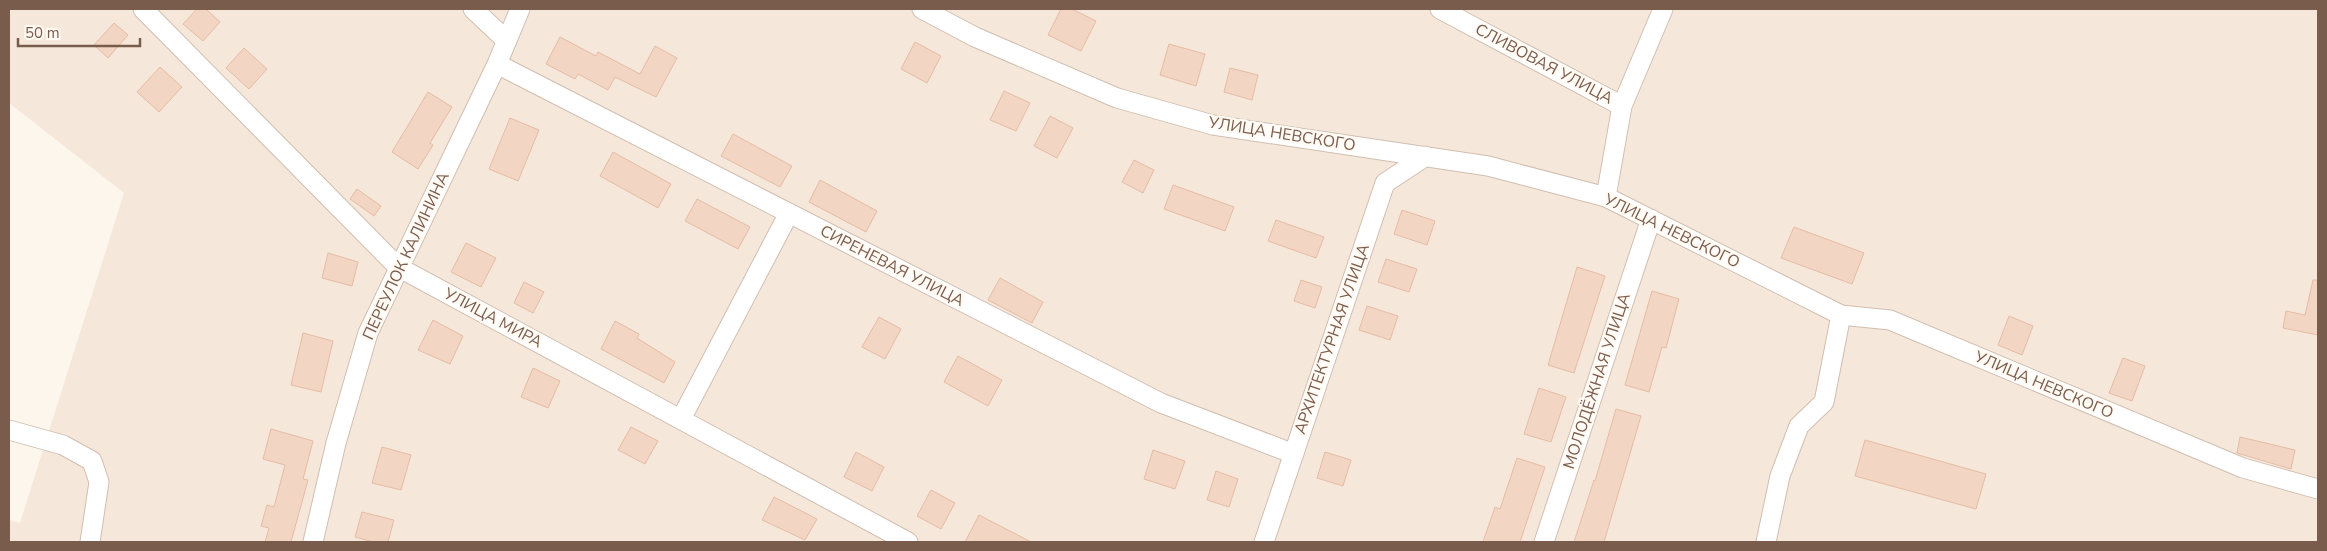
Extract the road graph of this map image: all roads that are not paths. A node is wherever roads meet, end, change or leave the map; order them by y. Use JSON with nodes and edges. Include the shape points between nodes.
{"nodes":[{"id":1,"x":143,"y":9,"type":"edge"},
{"id":2,"x":473,"y":9,"type":"edge"},
{"id":3,"x":520,"y":9,"type":"edge"},
{"id":4,"x":922,"y":9,"type":"edge"},
{"id":5,"x":1440,"y":9,"type":"edge"},
{"id":6,"x":1663,"y":9,"type":"edge"},
{"id":7,"x":507,"y":41,"type":"junction"},
{"id":8,"x":497,"y":64,"type":"junction"},
{"id":9,"x":1622,"y":106,"type":"junction"},
{"id":10,"x":1426,"y":156,"type":"junction"},
{"id":11,"x":1606,"y":197,"type":"junction"},
{"id":12,"x":789,"y":213,"type":"junction"},
{"id":13,"x":1651,"y":219,"type":"junction"},
{"id":14,"x":398,"y":267,"type":"junction"},
{"id":15,"x":1841,"y":315,"type":"junction"},
{"id":16,"x":680,"y":419,"type":"junction"},
{"id":17,"x":9,"y":430,"type":"edge"},
{"id":18,"x":1294,"y":454,"type":"junction"},
{"id":19,"x":2318,"y":490,"type":"edge"},
{"id":20,"x":90,"y":542,"type":"edge"},
{"id":21,"x":314,"y":542,"type":"edge"},
{"id":22,"x":908,"y":542,"type":"edge"},
{"id":23,"x":1264,"y":542,"type":"edge"},
{"id":24,"x":1544,"y":542,"type":"edge"},
{"id":25,"x":1766,"y":542,"type":"edge"}],
"edges":[{"from":1,"to":14,"type":"street","name":"УЛИЦА МИРА"},
{"from":2,"to":7,"type":"street"},
{"from":3,"to":7,"type":"street","name":"ПЕРЕУЛОК КАЛИНИНА"},
{"from":4,"to":10,"type":"street","name":"УЛИЦА НЕВСКОГО","via":[[974,37],[1117,98],[1213,125]]},
{"from":5,"to":9,"type":"street","name":"СЛИВОВАЯ УЛИЦА"},
{"from":6,"to":9,"type":"street"},
{"from":7,"to":8,"type":"street","name":"ПЕРЕУЛОК КАЛИНИНА"},
{"from":8,"to":12,"type":"street","name":"СИРЕНЕВАЯ УЛИЦА"},
{"from":8,"to":14,"type":"street","name":"ПЕРЕУЛОК КАЛИНИНА"},
{"from":9,"to":11,"type":"street"},
{"from":10,"to":11,"type":"street","name":"УЛИЦА НЕВСКОГО","via":[[1488,166]]},
{"from":10,"to":18,"type":"street","name":"АРХИТЕКТУРНАЯ УЛИЦА","via":[[1385,183]]},
{"from":11,"to":13,"type":"street","name":"УЛИЦА НЕВСКОГО"},
{"from":12,"to":16,"type":"street"},
{"from":12,"to":18,"type":"street","name":"СИРЕНЕВАЯ УЛИЦА","via":[[1161,404]]},
{"from":13,"to":15,"type":"street","name":"УЛИЦА НЕВСКОГО"},
{"from":13,"to":24,"type":"street","name":"МОЛОДЁЖНАЯ УЛИЦА"},
{"from":14,"to":16,"type":"street","name":"УЛИЦА МИРА"},
{"from":14,"to":21,"type":"street","name":"ПЕРЕУЛОК КАЛИНИНА","via":[[368,334],[336,444]]},
{"from":15,"to":19,"type":"street","name":"УЛИЦА НЕВСКОГО","via":[[1890,320],[2242,468]]},
{"from":15,"to":25,"type":"street","via":[[1824,402],[1799,426],[1780,476]]},
{"from":16,"to":22,"type":"street","name":"УЛИЦА МИРА"},
{"from":17,"to":20,"type":"street","via":[[63,446],[92,461],[99,482]]},
{"from":18,"to":23,"type":"street","name":"АРХИТЕКТУРНАЯ УЛИЦА"}]}
